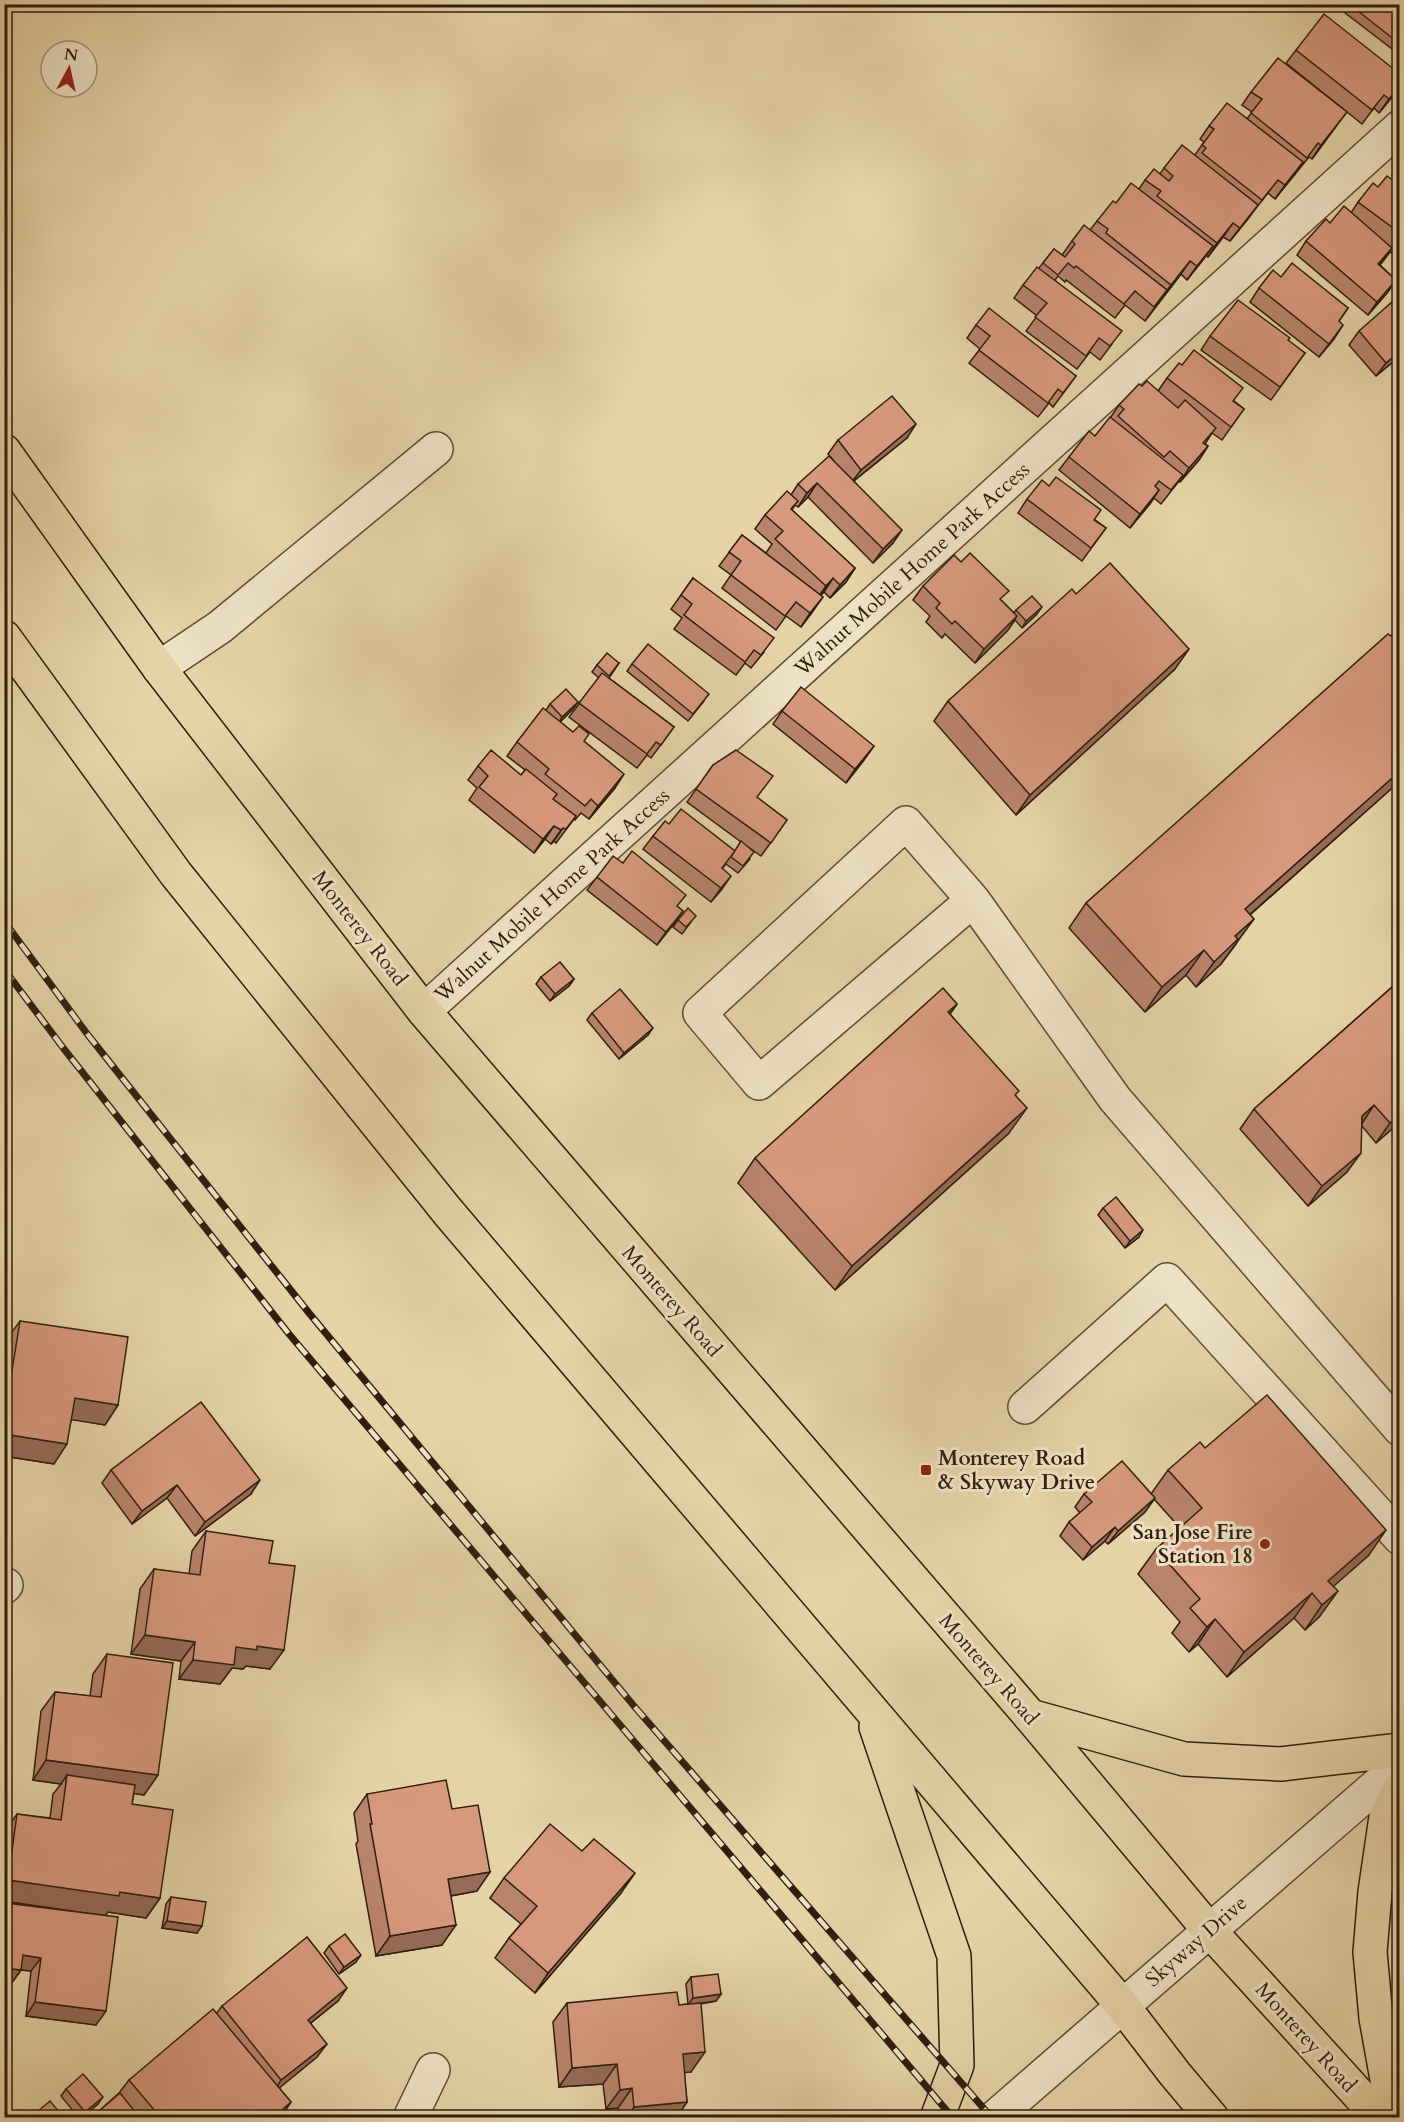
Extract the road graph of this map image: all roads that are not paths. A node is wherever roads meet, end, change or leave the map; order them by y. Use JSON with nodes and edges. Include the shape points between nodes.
{"nodes":[{"id":1,"x":1400,"y":127,"type":"edge"},
{"id":2,"x":436,"y":449,"type":"dead end"},
{"id":3,"x":4,"y":451,"type":"edge"},
{"id":4,"x":4,"y":637,"type":"edge"},
{"id":5,"x":159,"y":668,"type":"junction"},
{"id":6,"x":973,"y":900,"type":"junction"},
{"id":7,"x":424,"y":1011,"type":"junction"},
{"id":8,"x":1025,"y":1407,"type":"dead end"},
{"id":9,"x":1400,"y":1430,"type":"edge"},
{"id":10,"x":1400,"y":1538,"type":"edge"},
{"id":11,"x":869,"y":1708,"type":"junction"},
{"id":12,"x":1030,"y":1716,"type":"junction"},
{"id":13,"x":1400,"y":1750,"type":"edge"},
{"id":14,"x":1400,"y":1764,"type":"edge"},
{"id":15,"x":1400,"y":1789,"type":"edge"},
{"id":16,"x":1209,"y":1930,"type":"junction"},
{"id":17,"x":1122,"y":2005,"type":"junction"},
{"id":18,"x":433,"y":2070,"type":"dead end"},
{"id":19,"x":410,"y":2118,"type":"edge"},
{"id":20,"x":938,"y":2118,"type":"edge"},
{"id":21,"x":994,"y":2118,"type":"edge"},
{"id":22,"x":1212,"y":2118,"type":"edge"},
{"id":23,"x":1380,"y":2118,"type":"edge"},
{"id":24,"x":1394,"y":2118,"type":"edge"}],
"edges":[{"from":1,"to":7,"type":"street","name":"Walnut Mobile Home Park Access"},
{"from":2,"to":5,"type":"street","via":[[220,627]]},
{"from":3,"to":5,"type":"main road","name":"Monterey Road"},
{"from":4,"to":11,"type":"main road","via":[[176,874],[448,1212]]},
{"from":5,"to":7,"type":"main road","name":"Monterey Road"},
{"from":6,"to":6,"type":"street","via":[[906,823],[700,1013],[759,1083]]},
{"from":6,"to":9,"type":"street","via":[[1115,1099]]},
{"from":7,"to":12,"type":"main road","name":"Monterey Road"},
{"from":8,"to":10,"type":"street","via":[[1167,1280]]},
{"from":11,"to":17,"type":"main road"},
{"from":11,"to":20,"type":"main road","via":[[954,1956],[957,2065]]},
{"from":12,"to":13,"type":"main road","via":[[1185,1759],[1281,1764]]},
{"from":12,"to":16,"type":"main road","name":"Monterey Road"},
{"from":14,"to":16,"type":"street","name":"Skyway Drive"},
{"from":15,"to":24,"type":"main road","via":[[1386,1817],[1370,1953],[1376,2018]]},
{"from":16,"to":17,"type":"street","name":"Skyway Drive"},
{"from":16,"to":23,"type":"main road","name":"Monterey Road"},
{"from":17,"to":21,"type":"street","name":"Skyway Drive"},
{"from":17,"to":22,"type":"main road"},
{"from":18,"to":19,"type":"street"}]}
